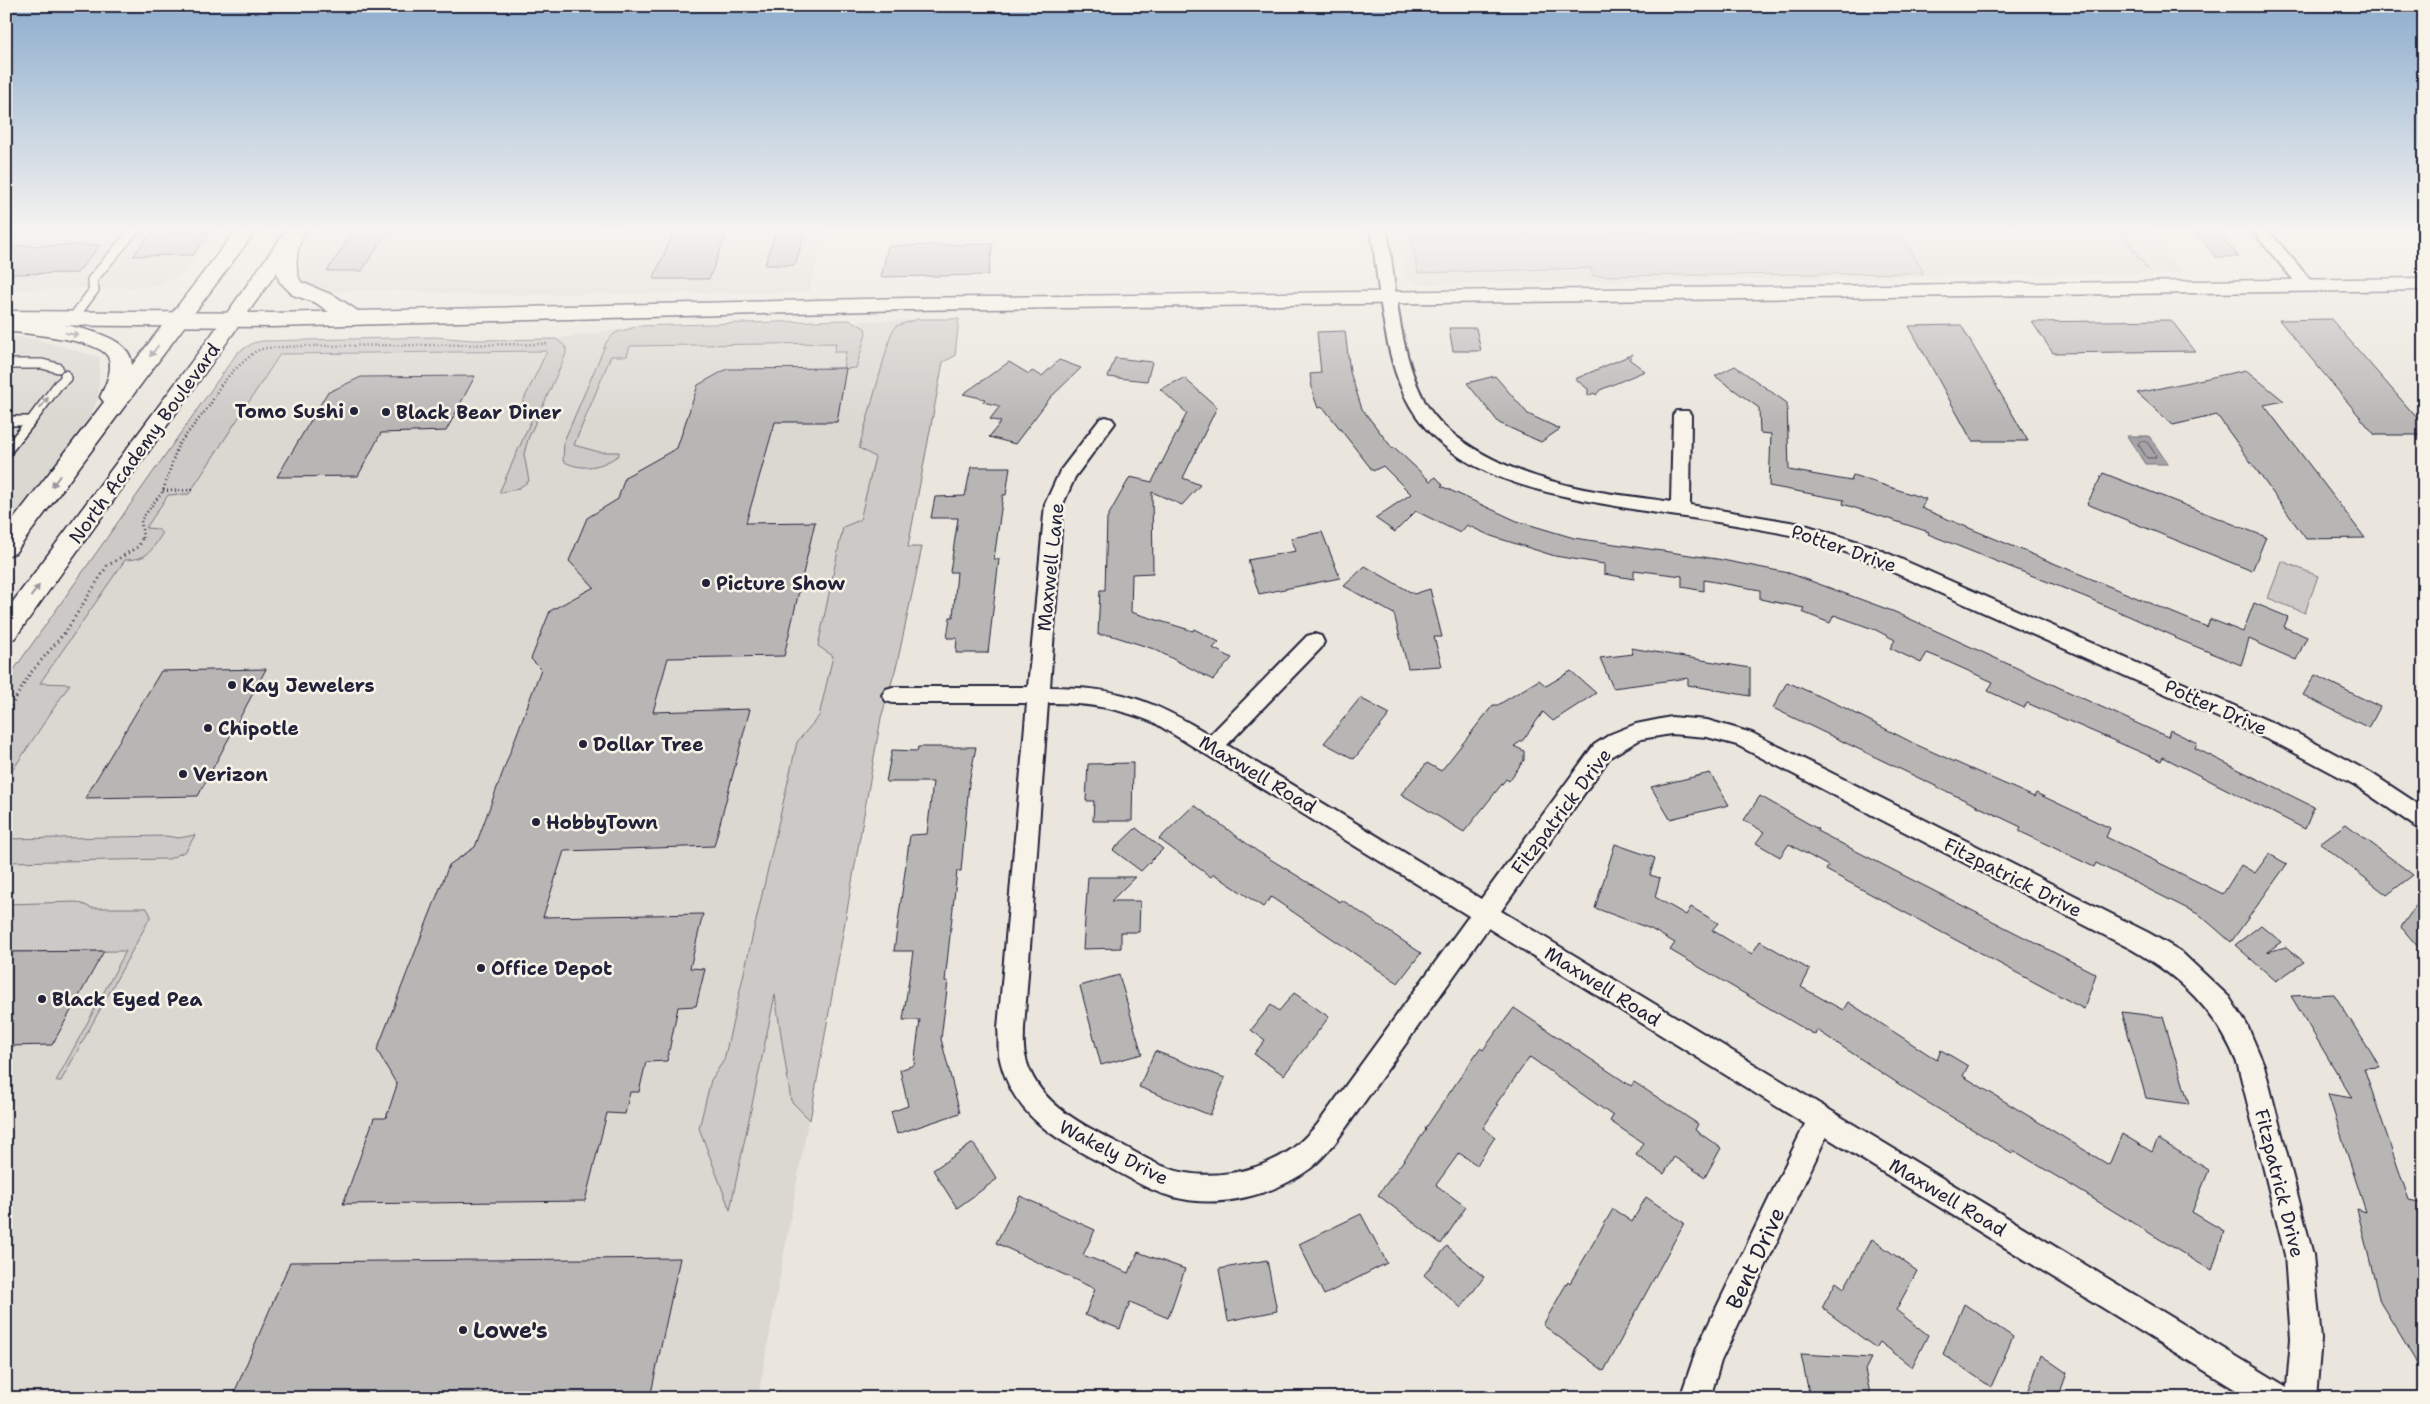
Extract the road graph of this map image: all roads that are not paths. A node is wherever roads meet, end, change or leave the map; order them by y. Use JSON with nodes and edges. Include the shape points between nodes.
{"nodes":[{"id":1,"x":91,"y":295,"type":"edge"},
{"id":2,"x":196,"y":295,"type":"edge"},
{"id":3,"x":251,"y":295,"type":"edge"},
{"id":4,"x":314,"y":295,"type":"edge"},
{"id":5,"x":1389,"y":295,"type":"edge"},
{"id":6,"x":1656,"y":295,"type":"edge"},
{"id":7,"x":1390,"y":298,"type":"junction"},
{"id":8,"x":6,"y":318,"type":"edge"},
{"id":9,"x":73,"y":318,"type":"junction"},
{"id":10,"x":178,"y":318,"type":"junction"},
{"id":11,"x":353,"y":318,"type":"junction"},
{"id":12,"x":233,"y":320,"type":"junction"},
{"id":13,"x":6,"y":324,"type":"edge"},
{"id":14,"x":6,"y":364,"type":"edge"},
{"id":15,"x":42,"y":364,"type":"junction"},
{"id":16,"x":58,"y":385,"type":"junction"},
{"id":17,"x":1682,"y":415,"type":"dead end"},
{"id":18,"x":6,"y":421,"type":"edge"},
{"id":19,"x":31,"y":421,"type":"junction"},
{"id":20,"x":100,"y":423,"type":"junction"},
{"id":21,"x":1106,"y":423,"type":"dead end"},
{"id":22,"x":6,"y":452,"type":"edge"},
{"id":23,"x":1680,"y":511,"type":"junction"},
{"id":24,"x":6,"y":547,"type":"edge"},
{"id":25,"x":6,"y":630,"type":"edge"},
{"id":26,"x":1314,"y":642,"type":"dead end"},
{"id":27,"x":893,"y":695,"type":"dead end"},
{"id":28,"x":1037,"y":695,"type":"junction"},
{"id":29,"x":1212,"y":746,"type":"junction"},
{"id":30,"x":2424,"y":820,"type":"edge"},
{"id":31,"x":1486,"y":914,"type":"junction"},
{"id":32,"x":1821,"y":1120,"type":"junction"},
{"id":33,"x":1695,"y":1398,"type":"edge"},
{"id":34,"x":2277,"y":1398,"type":"edge"},
{"id":35,"x":2302,"y":1398,"type":"edge"}],
"edges":[{"from":1,"to":9,"type":"lane"},
{"from":2,"to":10,"type":"main road"},
{"from":3,"to":12,"type":"main road","name":"North Academy Boulevard"},
{"from":4,"to":11,"type":"main road"},
{"from":5,"to":7,"type":"street","name":"Potter Drive"},
{"from":6,"to":7,"type":"main road"},
{"from":7,"to":11,"type":"main road","via":[[898,304]]},
{"from":7,"to":23,"type":"street","name":"Potter Drive","via":[[1401,362],[1410,390],[1428,420],[1456,444],[1502,470],[1555,489]]},
{"from":8,"to":9,"type":"main road"},
{"from":9,"to":10,"type":"main road"},
{"from":10,"to":12,"type":"main road"},
{"from":10,"to":20,"type":"main road","one_way":true},
{"from":11,"to":12,"type":"main road"},
{"from":25,"to":12,"type":"main road","name":"North Academy Boulevard","one_way":true},
{"from":13,"to":20,"type":"main road","one_way":true,"via":[[94,338],[116,348],[122,358],[119,380]]},
{"from":14,"to":15,"type":"lane"},
{"from":15,"to":16,"type":"lane","via":[[44,379]]},
{"from":15,"to":16,"type":"lane","via":[[62,372],[66,378]]},
{"from":19,"to":16,"type":"lane","one_way":true},
{"from":17,"to":23,"type":"street"},
{"from":18,"to":19,"type":"lane"},
{"from":19,"to":22,"type":"lane"},
{"from":20,"to":24,"type":"main road","one_way":true},
{"from":21,"to":28,"type":"street","name":"Maxwell Lane","via":[[1067,475],[1054,504]]},
{"from":23,"to":30,"type":"street","name":"Potter Drive","via":[[1802,531],[1864,551],[2290,740],[2363,779]]},
{"from":26,"to":29,"type":"street"},
{"from":27,"to":28,"type":"street","name":"Maxwell Road"},
{"from":28,"to":29,"type":"street","name":"Maxwell Road","via":[[1086,695],[1128,702],[1163,717]]},
{"from":28,"to":31,"type":"street","name":"Wakely Drive","via":[[1011,1028],[1012,1058],[1038,1109],[1061,1128],[1170,1183],[1197,1188],[1224,1187],[1282,1171],[1303,1157],[1326,1134]]},
{"from":29,"to":31,"type":"street","name":"Maxwell Road"},
{"from":31,"to":32,"type":"street","name":"Maxwell Road"},
{"from":31,"to":35,"type":"street","name":"Fitzpatrick Drive","via":[[1602,750],[1634,731],[1662,726],[1697,726],[1744,739],[2171,959],[2220,1005],[2238,1033],[2251,1065],[2299,1255],[2306,1339]]},
{"from":32,"to":33,"type":"street","name":"Bent Drive","via":[[1707,1358]]},
{"from":32,"to":34,"type":"street","name":"Maxwell Road"}]}
